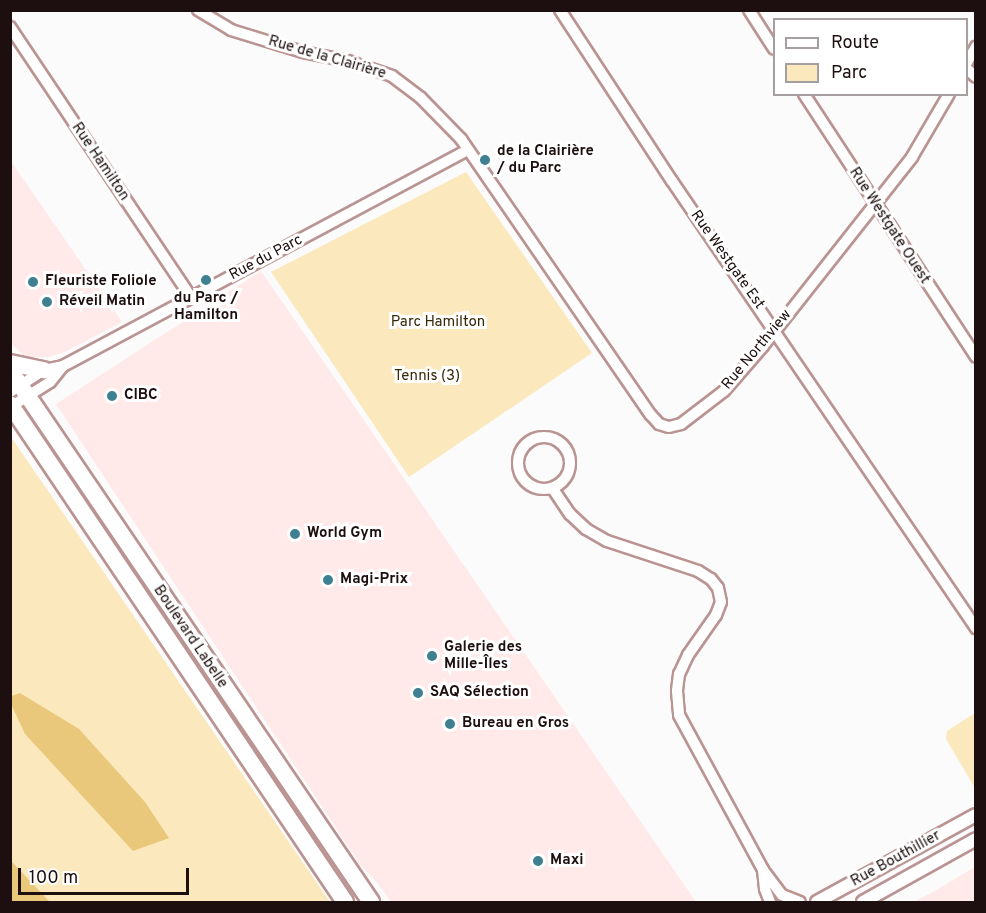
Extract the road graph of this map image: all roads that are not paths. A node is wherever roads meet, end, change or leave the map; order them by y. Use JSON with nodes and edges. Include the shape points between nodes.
{"nodes":[{"id":1,"x":198,"y":10,"type":"edge"},
{"id":2,"x":560,"y":10,"type":"edge"},
{"id":3,"x":750,"y":10,"type":"edge"},
{"id":4,"x":10,"y":27,"type":"edge"},
{"id":5,"x":773,"y":47,"type":"edge"},
{"id":6,"x":975,"y":47,"type":"edge"},
{"id":7,"x":968,"y":62,"type":"edge"},
{"id":8,"x":805,"y":96,"type":"edge"},
{"id":9,"x":948,"y":96,"type":"edge"},
{"id":10,"x":468,"y":150,"type":"junction"},
{"id":11,"x":874,"y":203,"type":"junction"},
{"id":12,"x":189,"y":296,"type":"junction"},
{"id":13,"x":775,"y":330,"type":"junction"},
{"id":14,"x":975,"y":357,"type":"edge"},
{"id":15,"x":10,"y":363,"type":"edge"},
{"id":16,"x":63,"y":366,"type":"junction"},
{"id":17,"x":10,"y":370,"type":"edge"},
{"id":18,"x":44,"y":370,"type":"junction"},
{"id":19,"x":16,"y":397,"type":"edge"},
{"id":20,"x":553,"y":489,"type":"junction"},
{"id":21,"x":975,"y":628,"type":"edge"},
{"id":22,"x":975,"y":815,"type":"edge"},
{"id":23,"x":975,"y":838,"type":"edge"},
{"id":24,"x":763,"y":870,"type":"junction"},
{"id":25,"x":782,"y":900,"type":"edge"},
{"id":26,"x":345,"y":903,"type":"edge"},
{"id":27,"x":371,"y":903,"type":"edge"},
{"id":28,"x":770,"y":903,"type":"edge"},
{"id":29,"x":800,"y":903,"type":"edge"},
{"id":30,"x":817,"y":903,"type":"edge"},
{"id":31,"x":863,"y":903,"type":"edge"}],
"edges":[{"from":1,"to":10,"type":"street","name":"Rue de la Clairière","via":[[231,30],[392,76],[453,128]]},
{"from":2,"to":13,"type":"street","name":"Rue Westgate Est"},
{"from":3,"to":5,"type":"street"},
{"from":4,"to":12,"type":"street","name":"Rue Hamilton"},
{"from":6,"to":7,"type":"street"},
{"from":8,"to":11,"type":"street","name":"Rue Westgate Ouest"},
{"from":9,"to":11,"type":"street","name":"Rue Northview","via":[[921,144]]},
{"from":10,"to":12,"type":"street","name":"Rue du Parc"},
{"from":10,"to":13,"type":"street","name":"Rue Northview","via":[[659,424],[677,426],[708,404],[736,378]]},
{"from":11,"to":13,"type":"street","name":"Rue Northview"},
{"from":11,"to":14,"type":"street","name":"Rue Westgate Ouest"},
{"from":12,"to":16,"type":"street","name":"Rue du Parc"},
{"from":13,"to":21,"type":"street","name":"Rue Westgate Est"},
{"from":15,"to":18,"type":"main road"},
{"from":16,"to":18,"type":"street","name":"Rue du Parc"},
{"from":16,"to":19,"type":"street","name":"Rue du Parc","via":[[50,382]]},
{"from":17,"to":19,"type":"main road","name":"Boulevard Labelle"},
{"from":18,"to":19,"type":"street","name":"Rue du Parc"},
{"from":19,"to":26,"type":"main road","name":"Boulevard Labelle"},
{"from":19,"to":27,"type":"main road","name":"Boulevard Labelle"},
{"from":20,"to":20,"type":"street","via":[[569,474],[570,458],[561,442],[538,437],[520,452],[519,471],[534,488]]},
{"from":20,"to":24,"type":"street","via":[[570,514],[590,531],[607,541],[698,571],[718,588],[721,602],[716,615],[679,674],[679,715]]},
{"from":22,"to":30,"type":"street","name":"Rue Bouthillier"},
{"from":23,"to":31,"type":"street","name":"Rue Bouthillier"},
{"from":24,"to":25,"type":"street"},
{"from":24,"to":28,"type":"street"},
{"from":25,"to":29,"type":"street"}]}
